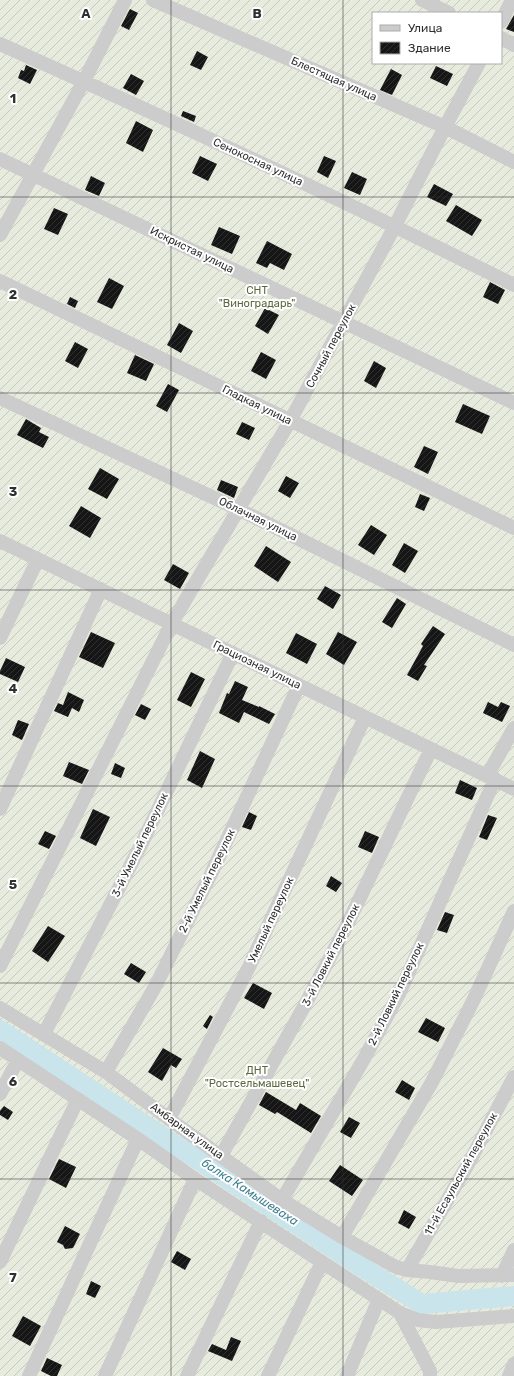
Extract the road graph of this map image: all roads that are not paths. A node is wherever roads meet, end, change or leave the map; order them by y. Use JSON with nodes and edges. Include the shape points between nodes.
{"nodes":[{"id":1,"x":125,"y":0,"type":"edge"},
{"id":2,"x":153,"y":0,"type":"edge"},
{"id":3,"x":422,"y":0,"type":"edge"},
{"id":4,"x":512,"y":0,"type":"edge"},
{"id":5,"x":447,"y":12,"type":"edge"},
{"id":6,"x":502,"y":20,"type":"edge"},
{"id":7,"x":502,"y":39,"type":"edge"},
{"id":8,"x":0,"y":44,"type":"edge"},
{"id":9,"x":514,"y":45,"type":"edge"},
{"id":10,"x":478,"y":64,"type":"edge"},
{"id":11,"x":84,"y":81,"type":"junction"},
{"id":12,"x":445,"y":127,"type":"junction"},
{"id":13,"x":0,"y":159,"type":"edge"},
{"id":14,"x":514,"y":162,"type":"edge"},
{"id":15,"x":33,"y":173,"type":"junction"},
{"id":16,"x":396,"y":226,"type":"junction"},
{"id":17,"x":0,"y":235,"type":"edge"},
{"id":18,"x":0,"y":281,"type":"edge"},
{"id":19,"x":514,"y":285,"type":"edge"},
{"id":20,"x":344,"y":322,"type":"junction"},
{"id":21,"x":0,"y":398,"type":"edge"},
{"id":22,"x":514,"y":404,"type":"edge"},
{"id":23,"x":290,"y":421,"type":"junction"},
{"id":24,"x":238,"y":509,"type":"junction"},
{"id":25,"x":514,"y":528,"type":"edge"},
{"id":26,"x":0,"y":541,"type":"edge"},
{"id":27,"x":38,"y":559,"type":"junction"},
{"id":28,"x":101,"y":589,"type":"junction"},
{"id":29,"x":172,"y":623,"type":"junction"},
{"id":30,"x":0,"y":638,"type":"edge"},
{"id":31,"x":514,"y":645,"type":"edge"},
{"id":32,"x":233,"y":653,"type":"junction"},
{"id":33,"x":299,"y":685,"type":"junction"},
{"id":34,"x":365,"y":717,"type":"junction"},
{"id":35,"x":514,"y":728,"type":"edge"},
{"id":36,"x":431,"y":748,"type":"junction"},
{"id":37,"x":491,"y":778,"type":"junction"},
{"id":38,"x":514,"y":789,"type":"edge"},
{"id":39,"x":0,"y":809,"type":"edge"},
{"id":40,"x":514,"y":911,"type":"edge"},
{"id":41,"x":0,"y":966,"type":"edge"},
{"id":42,"x":0,"y":1008,"type":"edge"},
{"id":43,"x":44,"y":1034,"type":"junction"},
{"id":44,"x":0,"y":1048,"type":"edge"},
{"id":45,"x":18,"y":1060,"type":"junction"},
{"id":46,"x":106,"y":1072,"type":"junction"},
{"id":47,"x":514,"y":1077,"type":"edge"},
{"id":48,"x":0,"y":1094,"type":"edge"},
{"id":49,"x":78,"y":1099,"type":"junction"},
{"id":50,"x":169,"y":1119,"type":"junction"},
{"id":51,"x":138,"y":1139,"type":"junction"},
{"id":52,"x":221,"y":1156,"type":"junction"},
{"id":53,"x":195,"y":1179,"type":"junction"},
{"id":54,"x":282,"y":1200,"type":"junction"},
{"id":55,"x":261,"y":1221,"type":"junction"},
{"id":56,"x":342,"y":1237,"type":"junction"},
{"id":57,"x":514,"y":1250,"type":"edge"},
{"id":58,"x":0,"y":1262,"type":"edge"},
{"id":59,"x":322,"y":1262,"type":"junction"},
{"id":60,"x":407,"y":1270,"type":"junction"},
{"id":61,"x":508,"y":1276,"type":"edge"},
{"id":62,"x":379,"y":1299,"type":"junction"},
{"id":63,"x":400,"y":1313,"type":"junction"},
{"id":64,"x":514,"y":1316,"type":"edge"},
{"id":65,"x":514,"y":1364,"type":"edge"},
{"id":66,"x":29,"y":1376,"type":"edge"},
{"id":67,"x":105,"y":1376,"type":"edge"},
{"id":68,"x":187,"y":1376,"type":"edge"},
{"id":69,"x":268,"y":1376,"type":"edge"},
{"id":70,"x":347,"y":1376,"type":"edge"},
{"id":71,"x":430,"y":1376,"type":"edge"},
{"id":72,"x":509,"y":1376,"type":"edge"}],
"edges":[{"from":1,"to":11,"type":"street"},
{"from":2,"to":12,"type":"street","name":"Блестящая улица"},
{"from":3,"to":5,"type":"street"},
{"from":4,"to":6,"type":"street"},
{"from":7,"to":9,"type":"street"},
{"from":8,"to":11,"type":"street","name":"Сенокосная улица"},
{"from":10,"to":12,"type":"street","name":"Сочный переулок"},
{"from":11,"to":15,"type":"street"},
{"from":11,"to":16,"type":"street","name":"Сенокосная улица"},
{"from":12,"to":14,"type":"street","name":"Блестящая улица"},
{"from":12,"to":16,"type":"street","name":"Сочный переулок"},
{"from":13,"to":15,"type":"street","name":"Искристая улица"},
{"from":15,"to":17,"type":"street"},
{"from":15,"to":20,"type":"street","name":"Искристая улица"},
{"from":16,"to":19,"type":"street","name":"Сенокосная улица"},
{"from":16,"to":20,"type":"street","name":"Сочный переулок"},
{"from":18,"to":23,"type":"street","name":"Гладкая улица"},
{"from":20,"to":22,"type":"street","name":"Искристая улица"},
{"from":20,"to":23,"type":"street","name":"Сочный переулок"},
{"from":21,"to":24,"type":"street","name":"Облачная улица"},
{"from":23,"to":24,"type":"street","name":"Сочный переулок"},
{"from":23,"to":25,"type":"street","name":"Гладкая улица"},
{"from":24,"to":29,"type":"street","name":"Сочный переулок"},
{"from":24,"to":31,"type":"street","name":"Облачная улица"},
{"from":26,"to":27,"type":"street","name":"Грациозная улица"},
{"from":27,"to":28,"type":"street","name":"Грациозная улица"},
{"from":27,"to":30,"type":"street"},
{"from":28,"to":29,"type":"street","name":"Грациозная улица"},
{"from":28,"to":39,"type":"street"},
{"from":29,"to":32,"type":"street","name":"Грациозная улица"},
{"from":29,"to":41,"type":"street","name":"Сочный переулок"},
{"from":32,"to":33,"type":"street","name":"Грациозная улица"},
{"from":32,"to":43,"type":"street","name":"3-й Умелый переулок","via":[[142,843]]},
{"from":33,"to":34,"type":"street","name":"Грациозная улица"},
{"from":33,"to":46,"type":"street","name":"2-й Умелый переулок","via":[[156,985]]},
{"from":34,"to":36,"type":"street","name":"Грациозная улица"},
{"from":34,"to":50,"type":"street","name":"Умелый переулок","via":[[249,967]]},
{"from":35,"to":37,"type":"street","name":"2-й Ловкий переулок"},
{"from":36,"to":37,"type":"street","name":"Грациозная улица"},
{"from":36,"to":52,"type":"street","name":"3-й Ловкий переулок","via":[[346,927]]},
{"from":37,"to":38,"type":"street","name":"Грациозная улица"},
{"from":37,"to":54,"type":"street","name":"2-й Ловкий переулок","via":[[400,992]]},
{"from":40,"to":56,"type":"street","via":[[475,997],[432,1082]]},
{"from":42,"to":43,"type":"street","name":"Амбарная улица"},
{"from":43,"to":46,"type":"street","name":"Амбарная улица"},
{"from":44,"to":45,"type":"street"},
{"from":45,"to":48,"type":"street"},
{"from":45,"to":49,"type":"street"},
{"from":46,"to":50,"type":"street","name":"Амбарная улица"},
{"from":47,"to":60,"type":"street","name":"11-й Есаульский переулок","via":[[471,1159]]},
{"from":49,"to":51,"type":"street"},
{"from":49,"to":58,"type":"street"},
{"from":50,"to":52,"type":"street","name":"Амбарная улица"},
{"from":51,"to":53,"type":"street"},
{"from":51,"to":66,"type":"street"},
{"from":52,"to":54,"type":"street","name":"Амбарная улица"},
{"from":53,"to":55,"type":"street"},
{"from":53,"to":67,"type":"street"},
{"from":54,"to":56,"type":"street","name":"Амбарная улица"},
{"from":55,"to":59,"type":"street"},
{"from":55,"to":68,"type":"street"},
{"from":56,"to":60,"type":"street","name":"Амбарная улица","via":[[396,1267]]},
{"from":57,"to":61,"type":"street"},
{"from":59,"to":62,"type":"street"},
{"from":59,"to":69,"type":"street"},
{"from":60,"to":61,"type":"street","name":"Амбарная улица","via":[[458,1276]]},
{"from":62,"to":63,"type":"street"},
{"from":62,"to":70,"type":"street"},
{"from":63,"to":64,"type":"street","via":[[418,1320],[436,1322]]},
{"from":63,"to":71,"type":"street","via":[[430,1370]]},
{"from":65,"to":72,"type":"street"}]}
